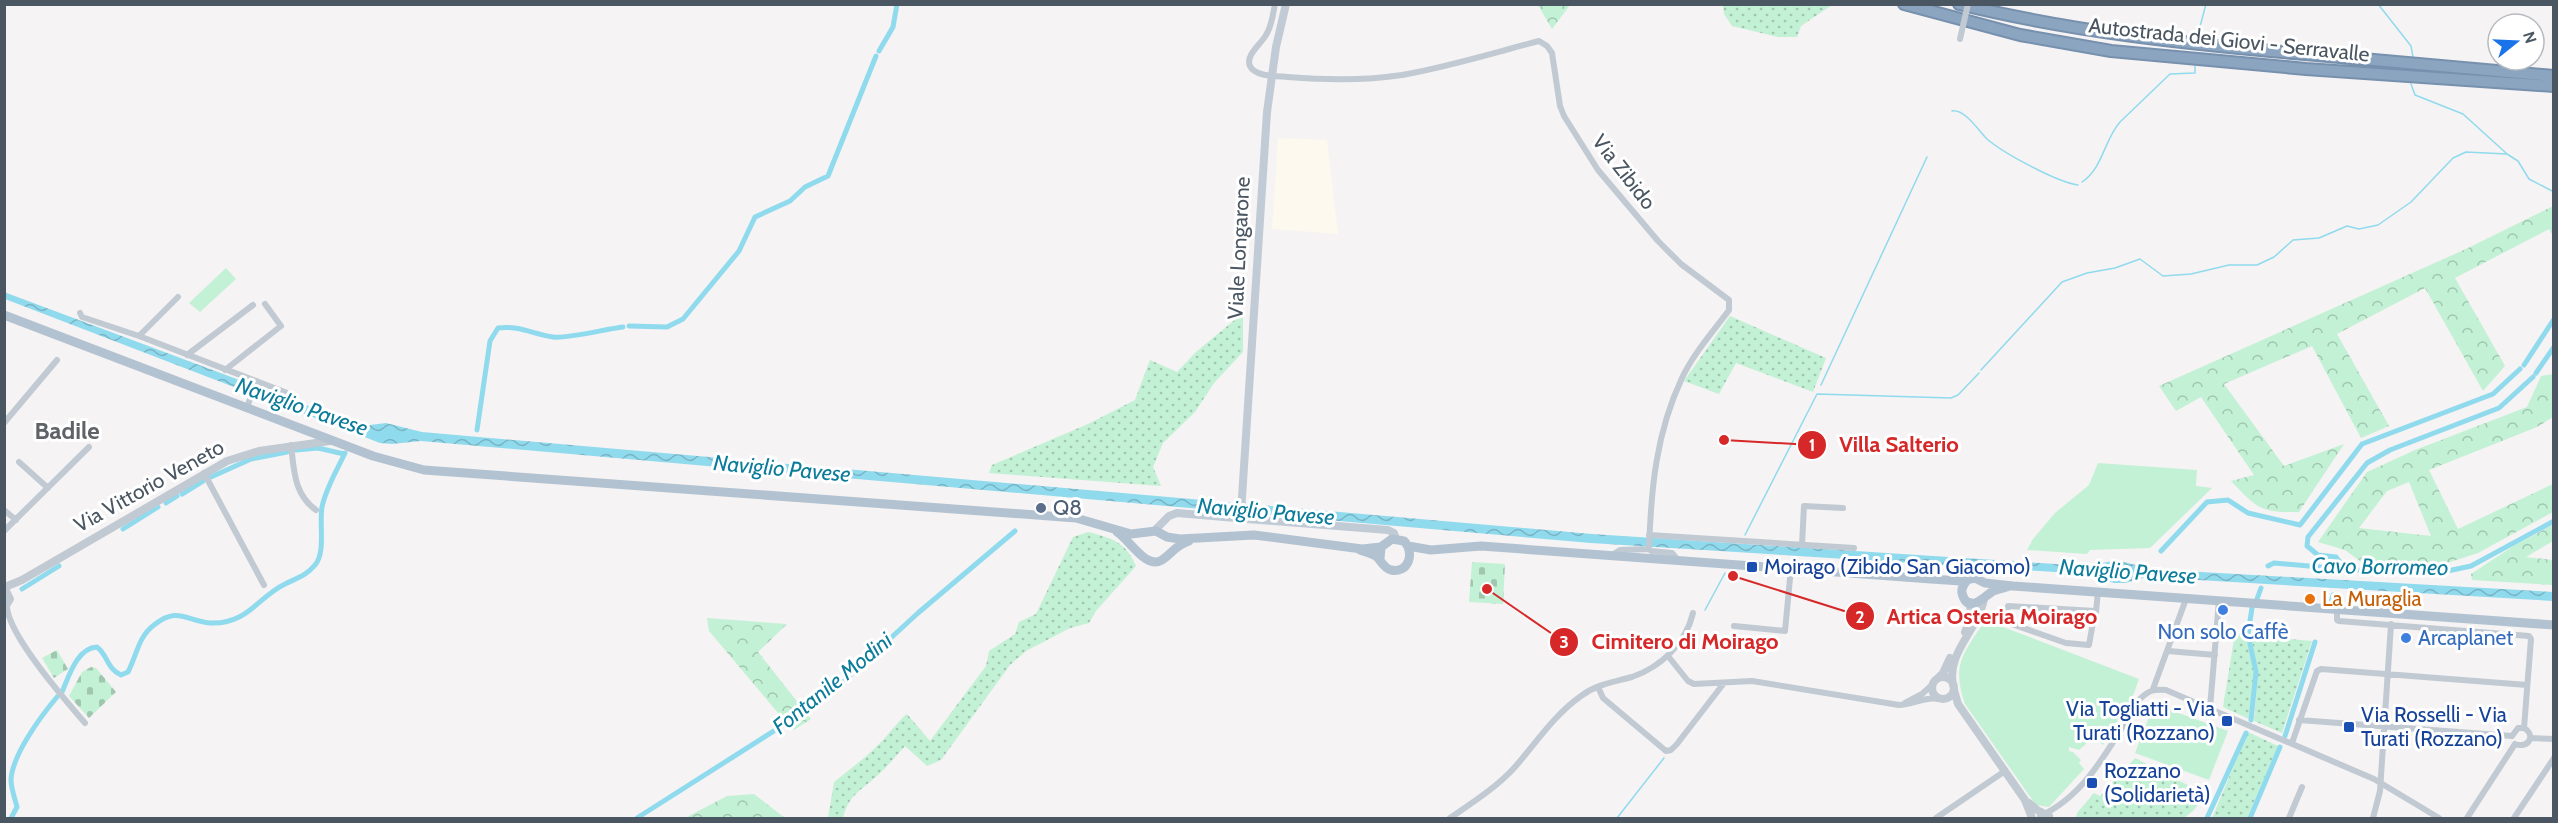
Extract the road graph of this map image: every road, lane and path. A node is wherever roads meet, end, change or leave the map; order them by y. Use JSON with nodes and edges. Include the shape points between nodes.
{"nodes":[{"id":1,"x":1275,"y":4,"type":"edge"},
{"id":2,"x":1286,"y":4,"type":"edge"},
{"id":3,"x":1904,"y":4,"type":"edge"},
{"id":4,"x":1959,"y":4,"type":"edge"},
{"id":5,"x":1968,"y":4,"type":"edge"},
{"id":6,"x":1960,"y":39,"type":"dead end"},
{"id":7,"x":1272,"y":76,"type":"junction"},
{"id":8,"x":2553,"y":76,"type":"edge"},
{"id":9,"x":2553,"y":86,"type":"edge"},
{"id":10,"x":178,"y":297,"type":"dead end"},
{"id":11,"x":265,"y":304,"type":"dead end"},
{"id":12,"x":253,"y":305,"type":"dead end"},
{"id":13,"x":80,"y":314,"type":"dead end"},
{"id":14,"x":4,"y":315,"type":"edge"},
{"id":15,"x":139,"y":336,"type":"junction"},
{"id":16,"x":186,"y":355,"type":"junction"},
{"id":17,"x":57,"y":360,"type":"dead end"},
{"id":18,"x":225,"y":370,"type":"junction"},
{"id":19,"x":256,"y":383,"type":"junction"},
{"id":20,"x":295,"y":396,"type":"dead end"},
{"id":21,"x":248,"y":406,"type":"junction"},
{"id":22,"x":4,"y":423,"type":"edge"},
{"id":23,"x":304,"y":429,"type":"junction"},
{"id":24,"x":333,"y":440,"type":"junction"},
{"id":25,"x":302,"y":443,"type":"junction"},
{"id":26,"x":291,"y":445,"type":"junction"},
{"id":27,"x":89,"y":447,"type":"dead end"},
{"id":28,"x":19,"y":462,"type":"dead end"},
{"id":29,"x":204,"y":473,"type":"junction"},
{"id":30,"x":48,"y":488,"type":"junction"},
{"id":31,"x":1843,"y":508,"type":"dead end"},
{"id":32,"x":4,"y":510,"type":"edge"},
{"id":33,"x":316,"y":510,"type":"dead end"},
{"id":34,"x":1241,"y":513,"type":"junction"},
{"id":35,"x":16,"y":520,"type":"junction"},
{"id":36,"x":1110,"y":528,"type":"junction"},
{"id":37,"x":4,"y":531,"type":"edge"},
{"id":38,"x":1151,"y":532,"type":"junction"},
{"id":39,"x":1164,"y":535,"type":"junction"},
{"id":40,"x":1649,"y":535,"type":"junction"},
{"id":41,"x":1201,"y":538,"type":"junction"},
{"id":42,"x":1396,"y":539,"type":"junction"},
{"id":43,"x":1802,"y":545,"type":"junction"},
{"id":44,"x":1408,"y":546,"type":"junction"},
{"id":45,"x":1348,"y":547,"type":"junction"},
{"id":46,"x":1381,"y":547,"type":"junction"},
{"id":47,"x":1854,"y":548,"type":"dead end"},
{"id":48,"x":1648,"y":549,"type":"junction"},
{"id":49,"x":1431,"y":550,"type":"junction"},
{"id":50,"x":1167,"y":555,"type":"junction"},
{"id":51,"x":1612,"y":555,"type":"junction"},
{"id":52,"x":1141,"y":556,"type":"junction"},
{"id":53,"x":1380,"y":559,"type":"junction"},
{"id":54,"x":1410,"y":560,"type":"junction"},
{"id":55,"x":1678,"y":560,"type":"junction"},
{"id":56,"x":1791,"y":568,"type":"junction"},
{"id":57,"x":1931,"y":579,"type":"junction"},
{"id":58,"x":1967,"y":580,"type":"junction"},
{"id":59,"x":1985,"y":583,"type":"junction"},
{"id":60,"x":264,"y":585,"type":"dead end"},
{"id":61,"x":2013,"y":586,"type":"junction"},
{"id":62,"x":6,"y":589,"type":"edge"},
{"id":63,"x":2098,"y":591,"type":"junction"},
{"id":64,"x":1962,"y":593,"type":"junction"},
{"id":65,"x":1985,"y":597,"type":"junction"},
{"id":66,"x":2186,"y":598,"type":"junction"},
{"id":67,"x":2219,"y":600,"type":"junction"},
{"id":68,"x":1970,"y":602,"type":"junction"},
{"id":69,"x":6,"y":608,"type":"edge"},
{"id":70,"x":2337,"y":609,"type":"junction"},
{"id":71,"x":2094,"y":611,"type":"junction"},
{"id":72,"x":1693,"y":613,"type":"dead end"},
{"id":73,"x":2455,"y":617,"type":"junction"},
{"id":74,"x":7,"y":619,"type":"edge"},
{"id":75,"x":2391,"y":624,"type":"junction"},
{"id":76,"x":2553,"y":625,"type":"edge"},
{"id":77,"x":1734,"y":627,"type":"dead end"},
{"id":78,"x":2454,"y":629,"type":"junction"},
{"id":79,"x":2168,"y":651,"type":"junction"},
{"id":80,"x":2215,"y":655,"type":"junction"},
{"id":81,"x":1668,"y":656,"type":"junction"},
{"id":82,"x":2389,"y":674,"type":"junction"},
{"id":83,"x":1935,"y":682,"type":"junction"},
{"id":84,"x":1724,"y":683,"type":"junction"},
{"id":85,"x":2527,"y":685,"type":"junction"},
{"id":86,"x":1598,"y":687,"type":"junction"},
{"id":87,"x":1954,"y":687,"type":"junction"},
{"id":88,"x":2150,"y":691,"type":"junction"},
{"id":89,"x":1941,"y":699,"type":"junction"},
{"id":90,"x":1899,"y":705,"type":"junction"},
{"id":91,"x":1960,"y":707,"type":"junction"},
{"id":92,"x":2210,"y":708,"type":"junction"},
{"id":93,"x":2299,"y":720,"type":"junction"},
{"id":94,"x":85,"y":723,"type":"dead end"},
{"id":95,"x":2385,"y":727,"type":"junction"},
{"id":96,"x":2524,"y":728,"type":"junction"},
{"id":97,"x":2512,"y":736,"type":"junction"},
{"id":98,"x":2531,"y":738,"type":"junction"},
{"id":99,"x":2553,"y":739,"type":"edge"},
{"id":100,"x":2292,"y":743,"type":"junction"},
{"id":101,"x":2516,"y":744,"type":"junction"},
{"id":102,"x":2553,"y":758,"type":"edge"},
{"id":103,"x":2005,"y":771,"type":"junction"},
{"id":104,"x":2380,"y":783,"type":"junction"},
{"id":105,"x":2302,"y":787,"type":"dead end"},
{"id":106,"x":2025,"y":800,"type":"junction"},
{"id":107,"x":2062,"y":804,"type":"junction"},
{"id":108,"x":2047,"y":817,"type":"edge"},
{"id":109,"x":1450,"y":819,"type":"edge"},
{"id":110,"x":1936,"y":819,"type":"edge"},
{"id":111,"x":2032,"y":819,"type":"edge"},
{"id":112,"x":2289,"y":819,"type":"edge"},
{"id":113,"x":2373,"y":819,"type":"edge"},
{"id":114,"x":2439,"y":819,"type":"edge"},
{"id":115,"x":2467,"y":819,"type":"edge"},
{"id":116,"x":2514,"y":819,"type":"edge"}],
"edges":[{"from":1,"to":7,"type":"street","via":[[1266,36],[1249,61],[1255,71]]},
{"from":2,"to":7,"type":"main road","name":"Viale Longarone"},
{"from":3,"to":9,"type":"highway","name":"Autostrada dei Giovi - Serravalle","via":[[2020,34],[2111,51]]},
{"from":4,"to":8,"type":"highway","name":"Autostrada dei Giovi - Serravalle","via":[[2022,20],[2197,46]]},
{"from":5,"to":6,"type":"street","bridge":true},
{"from":7,"to":34,"type":"main road","name":"Viale Longarone"},
{"from":7,"to":40,"type":"street","name":"Via Zibido","via":[[1380,78],[1539,41],[1547,46],[1555,68],[1560,106],[1589,158],[1658,241],[1730,303],[1729,310],[1690,363],[1671,404],[1655,461]]},
{"from":10,"to":15,"type":"street"},
{"from":11,"to":18,"type":"street","via":[[281,326]]},
{"from":12,"to":16,"type":"street"},
{"from":13,"to":15,"type":"street"},
{"from":14,"to":21,"type":"main road"},
{"from":15,"to":16,"type":"street"},
{"from":16,"to":18,"type":"street"},
{"from":17,"to":22,"type":"street"},
{"from":18,"to":19,"type":"street"},
{"from":19,"to":20,"type":"street"},
{"from":19,"to":21,"type":"street"},
{"from":21,"to":23,"type":"main road"},
{"from":23,"to":24,"type":"main road"},
{"from":23,"to":25,"type":"street"},
{"from":24,"to":25,"type":"street","name":"Via Vittorio Veneto"},
{"from":24,"to":36,"type":"main road","via":[[390,462],[424,470],[1076,518]]},
{"from":25,"to":26,"type":"street","name":"Via Vittorio Veneto"},
{"from":26,"to":29,"type":"street","name":"Via Vittorio Veneto","via":[[244,455]]},
{"from":26,"to":33,"type":"street","via":[[299,492]]},
{"from":27,"to":30,"type":"street"},
{"from":28,"to":30,"type":"street"},
{"from":29,"to":60,"type":"street"},
{"from":29,"to":62,"type":"street","name":"Via Vittorio Veneto"},
{"from":30,"to":35,"type":"street"},
{"from":31,"to":43,"type":"street","via":[[1804,506]]},
{"from":32,"to":35,"type":"street"},
{"from":34,"to":38,"type":"main road","via":[[1236,518],[1174,514]]},
{"from":34,"to":42,"type":"main road","via":[[1247,519],[1388,530]]},
{"from":35,"to":37,"type":"street"},
{"from":36,"to":38,"type":"main road","via":[[1134,534]]},
{"from":36,"to":52,"type":"main road","via":[[1130,542]]},
{"from":38,"to":39,"type":"main road"},
{"from":38,"to":52,"type":"main road","via":[[1139,541]]},
{"from":39,"to":41,"type":"main road"},
{"from":39,"to":50,"type":"main road","via":[[1169,545]]},
{"from":40,"to":43,"type":"street"},
{"from":40,"to":48,"type":"street","name":"Via Zibido"},
{"from":41,"to":45,"type":"main road","via":[[1254,535]]},
{"from":41,"to":50,"type":"main road","via":[[1176,547]]},
{"from":42,"to":44,"type":"main road"},
{"from":42,"to":46,"type":"main road","via":[[1387,540]]},
{"from":43,"to":47,"type":"street"},
{"from":44,"to":49,"type":"main road"},
{"from":44,"to":54,"type":"main road"},
{"from":45,"to":46,"type":"main road"},
{"from":45,"to":53,"type":"main road"},
{"from":46,"to":53,"type":"main road"},
{"from":48,"to":51,"type":"street","via":[[1620,550]]},
{"from":48,"to":55,"type":"street","via":[[1672,554]]},
{"from":49,"to":51,"type":"main road","via":[[1481,546]]},
{"from":49,"to":54,"type":"main road"},
{"from":50,"to":52,"type":"main road","via":[[1155,562]]},
{"from":51,"to":55,"type":"main road"},
{"from":53,"to":54,"type":"main road","via":[[1386,568],[1394,570]]},
{"from":55,"to":56,"type":"main road"},
{"from":56,"to":57,"type":"main road"},
{"from":56,"to":77,"type":"street","via":[[1786,630]]},
{"from":57,"to":58,"type":"main road"},
{"from":57,"to":64,"type":"main road"},
{"from":58,"to":59,"type":"main road","via":[[1975,578]]},
{"from":58,"to":64,"type":"main road"},
{"from":59,"to":61,"type":"main road"},
{"from":59,"to":65,"type":"main road"},
{"from":61,"to":63,"type":"main road"},
{"from":61,"to":65,"type":"main road"},
{"from":62,"to":69,"type":"street"},
{"from":63,"to":66,"type":"main road"},
{"from":63,"to":71,"type":"street"},
{"from":64,"to":68,"type":"main road"},
{"from":65,"to":68,"type":"main road","via":[[1979,603]]},
{"from":65,"to":87,"type":"street","via":[[1976,623],[1952,662]]},
{"from":66,"to":67,"type":"main road"},
{"from":66,"to":79,"type":"street"},
{"from":67,"to":70,"type":"main road"},
{"from":67,"to":80,"type":"street"},
{"from":68,"to":83,"type":"street","via":[[1970,623]]},
{"from":69,"to":74,"type":"street"},
{"from":70,"to":73,"type":"main road"},
{"from":70,"to":75,"type":"street","via":[[2337,620]]},
{"from":71,"to":71,"type":"street","via":[[2008,606],[2006,622],[2066,643],[2089,645]]},
{"from":72,"to":81,"type":"street","via":[[1688,632]]},
{"from":73,"to":76,"type":"main road"},
{"from":73,"to":78,"type":"street"},
{"from":74,"to":94,"type":"street","via":[[51,686]]},
{"from":75,"to":78,"type":"street"},
{"from":75,"to":82,"type":"street"},
{"from":78,"to":85,"type":"street","via":[[2526,634],[2531,639]]},
{"from":79,"to":80,"type":"street"},
{"from":79,"to":88,"type":"street"},
{"from":80,"to":92,"type":"street"},
{"from":81,"to":84,"type":"street","via":[[1688,681]]},
{"from":81,"to":86,"type":"street","via":[[1635,676]]},
{"from":82,"to":85,"type":"street"},
{"from":82,"to":93,"type":"street","via":[[2319,669]]},
{"from":82,"to":95,"type":"street"},
{"from":83,"to":87,"type":"street","via":[[1947,678]]},
{"from":83,"to":89,"type":"street","via":[[1933,693]]},
{"from":83,"to":90,"type":"street","via":[[1917,698]]},
{"from":84,"to":86,"type":"street","via":[[1677,744],[1666,751],[1603,698]]},
{"from":84,"to":90,"type":"street","via":[[1752,681]]},
{"from":85,"to":96,"type":"street"},
{"from":86,"to":109,"type":"street","via":[[1578,698],[1513,769]]},
{"from":87,"to":89,"type":"street","via":[[1951,696]]},
{"from":87,"to":91,"type":"street","via":[[1954,698]]},
{"from":88,"to":92,"type":"street","via":[[2166,690]]},
{"from":88,"to":107,"type":"street","via":[[2103,759]]},
{"from":89,"to":90,"type":"street"},
{"from":89,"to":91,"type":"street"},
{"from":91,"to":103,"type":"street"},
{"from":92,"to":100,"type":"street"},
{"from":93,"to":95,"type":"street"},
{"from":93,"to":100,"type":"street"},
{"from":95,"to":97,"type":"street"},
{"from":95,"to":104,"type":"street"},
{"from":96,"to":97,"type":"street","via":[[2515,729]]},
{"from":96,"to":98,"type":"street"},
{"from":97,"to":101,"type":"street"},
{"from":98,"to":99,"type":"street"},
{"from":98,"to":101,"type":"street","via":[[2526,745]]},
{"from":100,"to":104,"type":"street"},
{"from":101,"to":115,"type":"street"},
{"from":102,"to":116,"type":"street"},
{"from":103,"to":106,"type":"street"},
{"from":103,"to":110,"type":"street"},
{"from":104,"to":113,"type":"street"},
{"from":104,"to":114,"type":"street"},
{"from":105,"to":112,"type":"street"},
{"from":106,"to":108,"type":"street"},
{"from":106,"to":111,"type":"street"},
{"from":107,"to":108,"type":"street"},
{"from":107,"to":108,"type":"street"}]}
